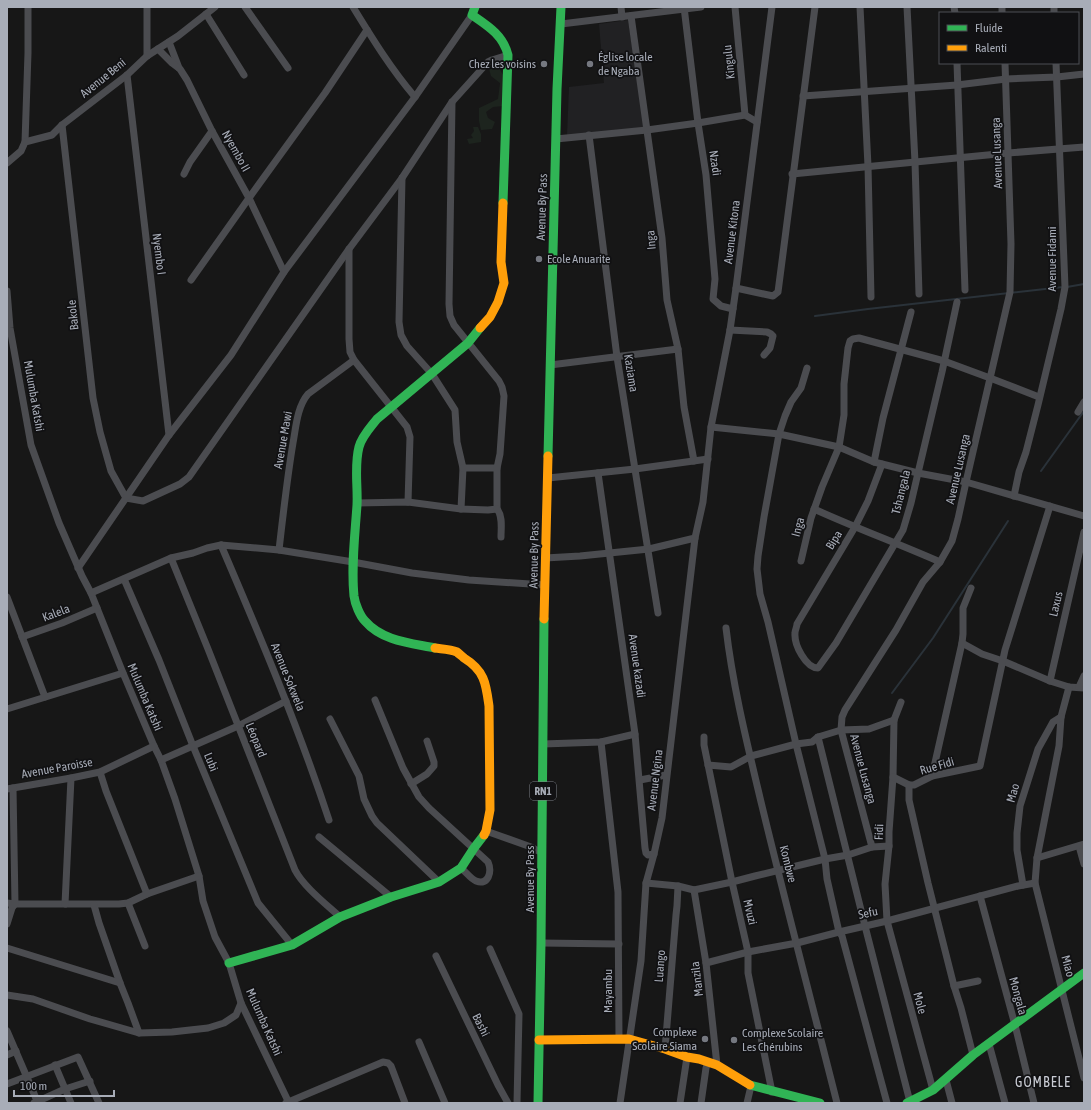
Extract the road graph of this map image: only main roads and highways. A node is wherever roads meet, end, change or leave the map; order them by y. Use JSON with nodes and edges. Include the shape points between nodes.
{"nodes":[{"id":1,"x":561,"y":7,"type":"edge"},
{"id":2,"x":474,"y":11,"type":"edge"},
{"id":3,"x":229,"y":963,"type":"road end"},
{"id":4,"x":1084,"y":973,"type":"edge"},
{"id":5,"x":540,"y":1040,"type":"junction"},
{"id":6,"x":814,"y":1102,"type":"edge"},
{"id":7,"x":909,"y":1102,"type":"edge"},
{"id":8,"x":538,"y":1103,"type":"edge"}],
"edges":[{"from":1,"to":5,"type":"main road","name":"Avenue By Pass","number":"RN1","via":[[545,558]]},
{"from":2,"to":3,"type":"main road","via":[[493,29],[508,55],[501,262],[504,283],[490,317],[468,343],[377,419],[365,433],[359,447],[356,467],[357,503],[353,562],[354,598],[364,620],[375,631],[397,640],[456,652],[476,667],[483,676],[489,714],[490,810],[486,831],[461,868],[439,882],[340,917],[292,944]]},
{"from":4,"to":7,"type":"main road","via":[[974,1055],[933,1090]]},
{"from":5,"to":6,"type":"main road","via":[[629,1039],[687,1057],[699,1058],[717,1065],[751,1086]]},
{"from":5,"to":8,"type":"main road","name":"Avenue By Pass","number":"RN1"}]}
